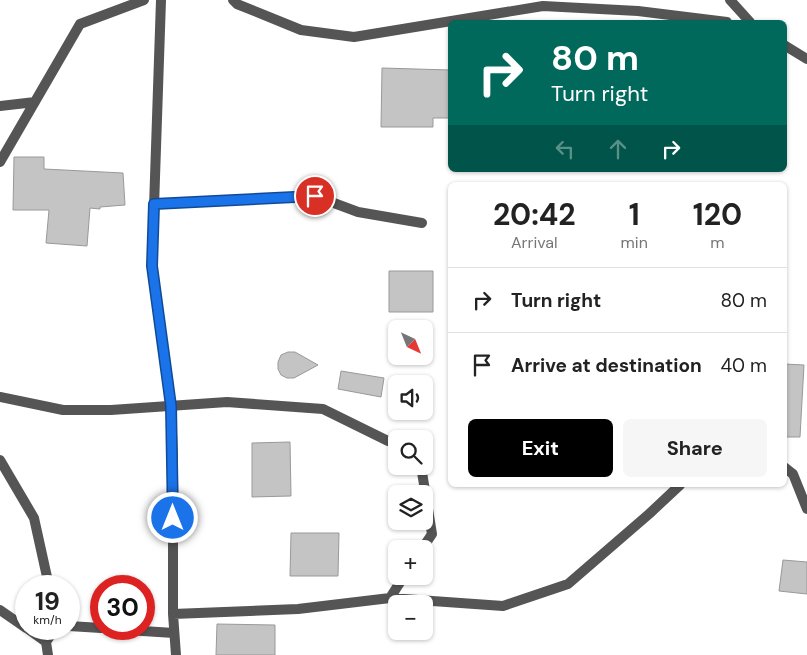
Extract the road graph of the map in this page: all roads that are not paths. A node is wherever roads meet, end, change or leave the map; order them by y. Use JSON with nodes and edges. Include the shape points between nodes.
{"nodes":[{"id":1,"x":144,"y":0,"type":"edge"},
{"id":2,"x":161,"y":0,"type":"edge"},
{"id":3,"x":233,"y":0,"type":"edge"},
{"id":4,"x":730,"y":0,"type":"edge"},
{"id":5,"x":458,"y":20,"type":"edge"},
{"id":6,"x":710,"y":20,"type":"edge"},
{"id":7,"x":748,"y":20,"type":"edge"},
{"id":8,"x":448,"y":22,"type":"edge"},
{"id":9,"x":787,"y":47,"type":"edge"},
{"id":10,"x":807,"y":59,"type":"edge"},
{"id":11,"x":35,"y":102,"type":"junction"},
{"id":12,"x":0,"y":106,"type":"edge"},
{"id":13,"x":0,"y":162,"type":"edge"},
{"id":14,"x":154,"y":204,"type":"junction"},
{"id":15,"x":422,"y":223,"type":"dead end"},
{"id":16,"x":0,"y":397,"type":"edge"},
{"id":17,"x":171,"y":406,"type":"junction"},
{"id":18,"x":388,"y":441,"type":"edge"},
{"id":19,"x":0,"y":460,"type":"edge"},
{"id":20,"x":787,"y":469,"type":"edge"},
{"id":21,"x":422,"y":475,"type":"edge"},
{"id":22,"x":678,"y":487,"type":"edge"},
{"id":23,"x":807,"y":509,"type":"edge"},
{"id":24,"x":428,"y":540,"type":"edge"},
{"id":25,"x":47,"y":575,"type":"edge"},
{"id":26,"x":388,"y":598,"type":"edge"},
{"id":27,"x":433,"y":601,"type":"edge"},
{"id":28,"x":0,"y":610,"type":"edge"},
{"id":29,"x":173,"y":614,"type":"junction"},
{"id":30,"x":15,"y":620,"type":"edge"},
{"id":31,"x":155,"y":631,"type":"edge"},
{"id":32,"x":174,"y":632,"type":"junction"},
{"id":33,"x":43,"y":640,"type":"edge"},
{"id":34,"x":46,"y":642,"type":"joint"},
{"id":35,"x":48,"y":655,"type":"edge"},
{"id":36,"x":176,"y":655,"type":"edge"}],
"edges":[{"from":1,"to":11,"type":"street","via":[[80,24]]},
{"from":2,"to":14,"type":"street"},
{"from":3,"to":8,"type":"street","via":[[301,30],[354,37]]},
{"from":4,"to":7,"type":"street"},
{"from":5,"to":6,"type":"street","via":[[543,6],[638,11]]},
{"from":9,"to":10,"type":"street"},
{"from":11,"to":12,"type":"street"},
{"from":11,"to":13,"type":"street"},
{"from":14,"to":15,"type":"street","via":[[315,196],[358,212]]},
{"from":14,"to":17,"type":"street","via":[[152,266]]},
{"from":16,"to":17,"type":"street","via":[[63,410]]},
{"from":17,"to":18,"type":"street","via":[[227,402],[323,409]]},
{"from":17,"to":29,"type":"street"},
{"from":19,"to":25,"type":"street","via":[[34,518]]},
{"from":20,"to":23,"type":"street","via":[[793,474]]},
{"from":21,"to":24,"type":"street","via":[[432,534]]},
{"from":22,"to":27,"type":"street","via":[[568,584],[504,606]]},
{"from":26,"to":29,"type":"street","via":[[298,609]]},
{"from":28,"to":30,"type":"street"},
{"from":29,"to":32,"type":"street"},
{"from":31,"to":32,"type":"street"},
{"from":32,"to":36,"type":"street"},
{"from":33,"to":34,"type":"street"},
{"from":34,"to":35,"type":"street"}]}
